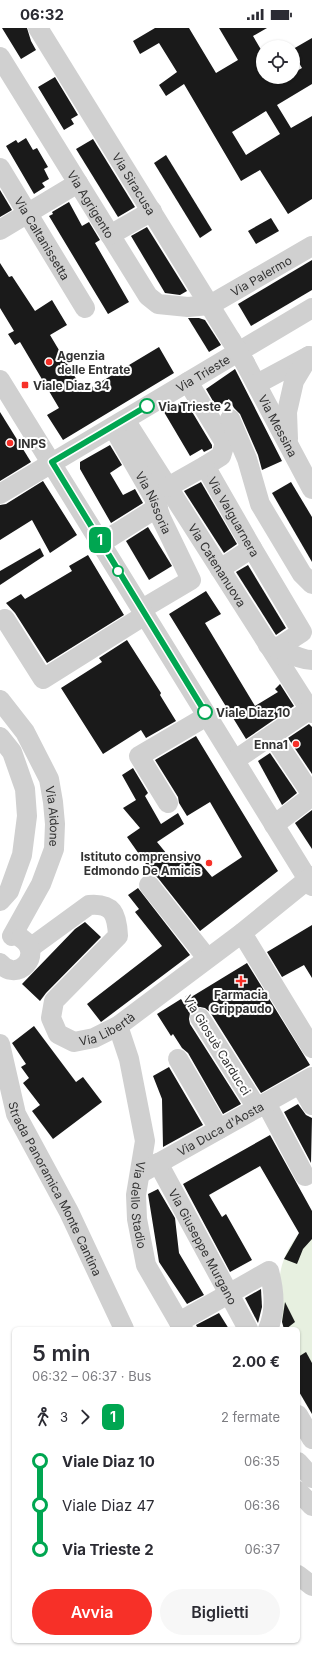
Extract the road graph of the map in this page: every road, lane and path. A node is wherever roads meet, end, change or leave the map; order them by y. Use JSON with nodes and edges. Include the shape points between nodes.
{"nodes":[{"id":1,"x":38,"y":28,"type":"edge"},
{"id":2,"x":0,"y":57,"type":"edge"},
{"id":3,"x":0,"y":168,"type":"edge"},
{"id":4,"x":78,"y":183,"type":"junction"},
{"id":5,"x":152,"y":211,"type":"junction"},
{"id":6,"x":28,"y":213,"type":"junction"},
{"id":7,"x":0,"y":230,"type":"edge"},
{"id":8,"x":110,"y":236,"type":"junction"},
{"id":9,"x":312,"y":246,"type":"edge"},
{"id":10,"x":210,"y":305,"type":"junction"},
{"id":11,"x":85,"y":308,"type":"dead end"},
{"id":12,"x":312,"y":308,"type":"edge"},
{"id":13,"x":231,"y":340,"type":"joint"},
{"id":14,"x":310,"y":355,"type":"edge"},
{"id":15,"x":0,"y":380,"type":"edge"},
{"id":16,"x":188,"y":382,"type":"junction"},
{"id":17,"x":257,"y":384,"type":"junction"},
{"id":18,"x":7,"y":406,"type":"edge"},
{"id":19,"x":230,"y":419,"type":"dead end"},
{"id":20,"x":119,"y":423,"type":"junction"},
{"id":21,"x":289,"y":447,"type":"junction"},
{"id":22,"x":52,"y":462,"type":"junction"},
{"id":23,"x":205,"y":466,"type":"junction"},
{"id":24,"x":168,"y":488,"type":"junction"},
{"id":25,"x":312,"y":489,"type":"edge"},
{"id":26,"x":0,"y":494,"type":"edge"},
{"id":27,"x":158,"y":507,"type":"junction"},
{"id":28,"x":101,"y":542,"type":"junction"},
{"id":29,"x":252,"y":548,"type":"junction"},
{"id":30,"x":220,"y":569,"type":"junction"},
{"id":31,"x":312,"y":584,"type":"edge"},
{"id":32,"x":144,"y":612,"type":"junction"},
{"id":33,"x":5,"y":619,"type":"dead end"},
{"id":34,"x":273,"y":646,"type":"junction"},
{"id":35,"x":312,"y":660,"type":"edge"},
{"id":36,"x":0,"y":700,"type":"edge"},
{"id":37,"x":311,"y":710,"type":"edge"},
{"id":38,"x":207,"y":716,"type":"junction"},
{"id":39,"x":272,"y":736,"type":"junction"},
{"id":40,"x":0,"y":737,"type":"edge"},
{"id":41,"x":235,"y":760,"type":"junction"},
{"id":42,"x":312,"y":796,"type":"edge"},
{"id":43,"x":168,"y":803,"type":"dead end"},
{"id":44,"x":274,"y":825,"type":"junction"},
{"id":45,"x":311,"y":880,"type":"edge"},
{"id":46,"x":149,"y":884,"type":"dead end"},
{"id":47,"x":0,"y":901,"type":"edge"},
{"id":48,"x":242,"y":933,"type":"junction"},
{"id":49,"x":6,"y":940,"type":"edge"},
{"id":50,"x":30,"y":948,"type":"junction"},
{"id":51,"x":207,"y":958,"type":"junction"},
{"id":52,"x":2,"y":969,"type":"edge"},
{"id":53,"x":177,"y":982,"type":"junction"},
{"id":54,"x":200,"y":1018,"type":"joint"},
{"id":55,"x":118,"y":1026,"type":"junction"},
{"id":56,"x":0,"y":1044,"type":"edge"},
{"id":57,"x":312,"y":1048,"type":"edge"},
{"id":58,"x":178,"y":1059,"type":"dead end"},
{"id":59,"x":306,"y":1080,"type":"edge"},
{"id":60,"x":312,"y":1105,"type":"edge"},
{"id":61,"x":261,"y":1106,"type":"junction"},
{"id":62,"x":220,"y":1129,"type":"junction"},
{"id":63,"x":158,"y":1164,"type":"junction"},
{"id":64,"x":141,"y":1173,"type":"junction"},
{"id":65,"x":305,"y":1176,"type":"dead end"},
{"id":66,"x":228,"y":1293,"type":"junction"},
{"id":67,"x":181,"y":1326,"type":"edge"},
{"id":68,"x":123,"y":1327,"type":"edge"},
{"id":69,"x":247,"y":1327,"type":"edge"},
{"id":70,"x":269,"y":1327,"type":"edge"},
{"id":71,"x":300,"y":1418,"type":"edge"},
{"id":72,"x":312,"y":1439,"type":"edge"},
{"id":73,"x":300,"y":1464,"type":"edge"},
{"id":74,"x":312,"y":1478,"type":"edge"},
{"id":75,"x":300,"y":1493,"type":"edge"},
{"id":76,"x":312,"y":1506,"type":"edge"},
{"id":77,"x":300,"y":1577,"type":"edge"},
{"id":78,"x":312,"y":1586,"type":"edge"}],
"edges":[{"from":1,"to":5,"type":"street","name":"Via Siracusa"},
{"from":2,"to":4,"type":"street","name":"Via Agrigento"},
{"from":3,"to":6,"type":"street","name":"Via Caltanissetta"},
{"from":4,"to":6,"type":"street"},
{"from":4,"to":8,"type":"street","name":"Via Agrigento"},
{"from":5,"to":8,"type":"street"},
{"from":5,"to":10,"type":"street","name":"Via Siracusa"},
{"from":6,"to":7,"type":"street"},
{"from":6,"to":11,"type":"street","name":"Via Caltanissetta"},
{"from":8,"to":10,"type":"street","name":"Via Agrigento","via":[[148,296],[158,304],[188,307]]},
{"from":9,"to":10,"type":"street","name":"Via Palermo"},
{"from":10,"to":13,"type":"street","name":"Via Siracusa"},
{"from":12,"to":16,"type":"street","name":"Via Trieste"},
{"from":13,"to":17,"type":"street","name":"Via Messina","bridge":true},
{"from":14,"to":17,"type":"street"},
{"from":14,"to":21,"type":"street","via":[[294,381],[287,412]]},
{"from":15,"to":18,"type":"street"},
{"from":16,"to":20,"type":"street","name":"Via Trieste"},
{"from":16,"to":23,"type":"street","name":"Via Valguarnera","via":[[224,443],[221,456]]},
{"from":17,"to":21,"type":"street","name":"Via Messina"},
{"from":18,"to":22,"type":"street"},
{"from":19,"to":31,"type":"street","via":[[247,459],[260,504],[302,574]]},
{"from":20,"to":22,"type":"street","name":"Via Trieste"},
{"from":20,"to":24,"type":"street","name":"Via Catenanuova"},
{"from":20,"to":27,"type":"street","name":"Via Nissoria"},
{"from":21,"to":25,"type":"street","name":"Via Messina"},
{"from":22,"to":26,"type":"street","name":"Via Trieste"},
{"from":22,"to":28,"type":"street"},
{"from":23,"to":24,"type":"street"},
{"from":23,"to":29,"type":"street","name":"Via Valguarnera"},
{"from":24,"to":30,"type":"street","name":"Via Catenanuova"},
{"from":27,"to":28,"type":"street"},
{"from":27,"to":32,"type":"street","name":"Via Nissoria","via":[[190,580]]},
{"from":28,"to":32,"type":"street"},
{"from":29,"to":30,"type":"street"},
{"from":29,"to":34,"type":"street","name":"Via Valguarnera","via":[[302,632]]},
{"from":30,"to":34,"type":"street","name":"Via Catenanuova"},
{"from":32,"to":33,"type":"street","via":[[43,679]]},
{"from":32,"to":38,"type":"street"},
{"from":34,"to":35,"type":"street","via":[[300,659]]},
{"from":34,"to":37,"type":"street","name":"Via Catenanuova"},
{"from":36,"to":49,"type":"street","name":"Via Aidone","via":[[25,732],[49,779],[55,824],[54,849],[41,884]]},
{"from":37,"to":39,"type":"street"},
{"from":38,"to":41,"type":"street"},
{"from":38,"to":43,"type":"street","via":[[139,756]]},
{"from":39,"to":41,"type":"street"},
{"from":39,"to":42,"type":"street"},
{"from":40,"to":47,"type":"street","via":[[12,752],[25,789],[27,816],[22,856],[9,891]]},
{"from":41,"to":44,"type":"street"},
{"from":42,"to":44,"type":"street"},
{"from":44,"to":45,"type":"street"},
{"from":45,"to":48,"type":"street","name":"Via Libertà"},
{"from":46,"to":51,"type":"street"},
{"from":48,"to":51,"type":"street","name":"Via Libertà"},
{"from":48,"to":57,"type":"street"},
{"from":49,"to":50,"type":"street","via":[[21,938]]},
{"from":50,"to":52,"type":"street","via":[[30,958],[24,966],[15,970]]},
{"from":50,"to":55,"type":"street","name":"Via Libertà","via":[[89,905],[101,904],[111,909],[118,923],[118,936],[54,1001],[51,1018],[58,1034],[74,1042],[94,1038]]},
{"from":51,"to":53,"type":"street","name":"Via Libertà"},
{"from":53,"to":54,"type":"path","name":"Via Giosuè Carducci"},
{"from":53,"to":55,"type":"street","name":"Via Libertà"},
{"from":54,"to":61,"type":"street","name":"Via Giosuè Carducci"},
{"from":55,"to":64,"type":"street","name":"Via dello Stadio","via":[[129,1059],[145,1141]]},
{"from":56,"to":68,"type":"street","name":"Strada Panoramica Monte Cantina","via":[[16,1114],[69,1212]]},
{"from":58,"to":62,"type":"street"},
{"from":59,"to":60,"type":"street","name":"Via Duca d'Aosta"},
{"from":59,"to":61,"type":"street","name":"Via Duca d'Aosta"},
{"from":61,"to":62,"type":"street","name":"Via Duca d'Aosta"},
{"from":61,"to":65,"type":"street","name":"Via Giosuè Carducci"},
{"from":62,"to":63,"type":"street","name":"Via Duca d'Aosta"},
{"from":63,"to":64,"type":"street","name":"Via Duca d'Aosta"},
{"from":63,"to":66,"type":"street","name":"Via Giuseppe Murgano"},
{"from":64,"to":67,"type":"street","name":"Via dello Stadio","via":[[136,1195],[137,1219],[146,1265]]},
{"from":66,"to":67,"type":"street"},
{"from":66,"to":69,"type":"street","name":"Via Giuseppe Murgano"},
{"from":66,"to":70,"type":"street","via":[[269,1271],[273,1284],[272,1319]]},
{"from":71,"to":72,"type":"street"},
{"from":73,"to":74,"type":"street"},
{"from":75,"to":76,"type":"street"},
{"from":77,"to":78,"type":"street"}]}
